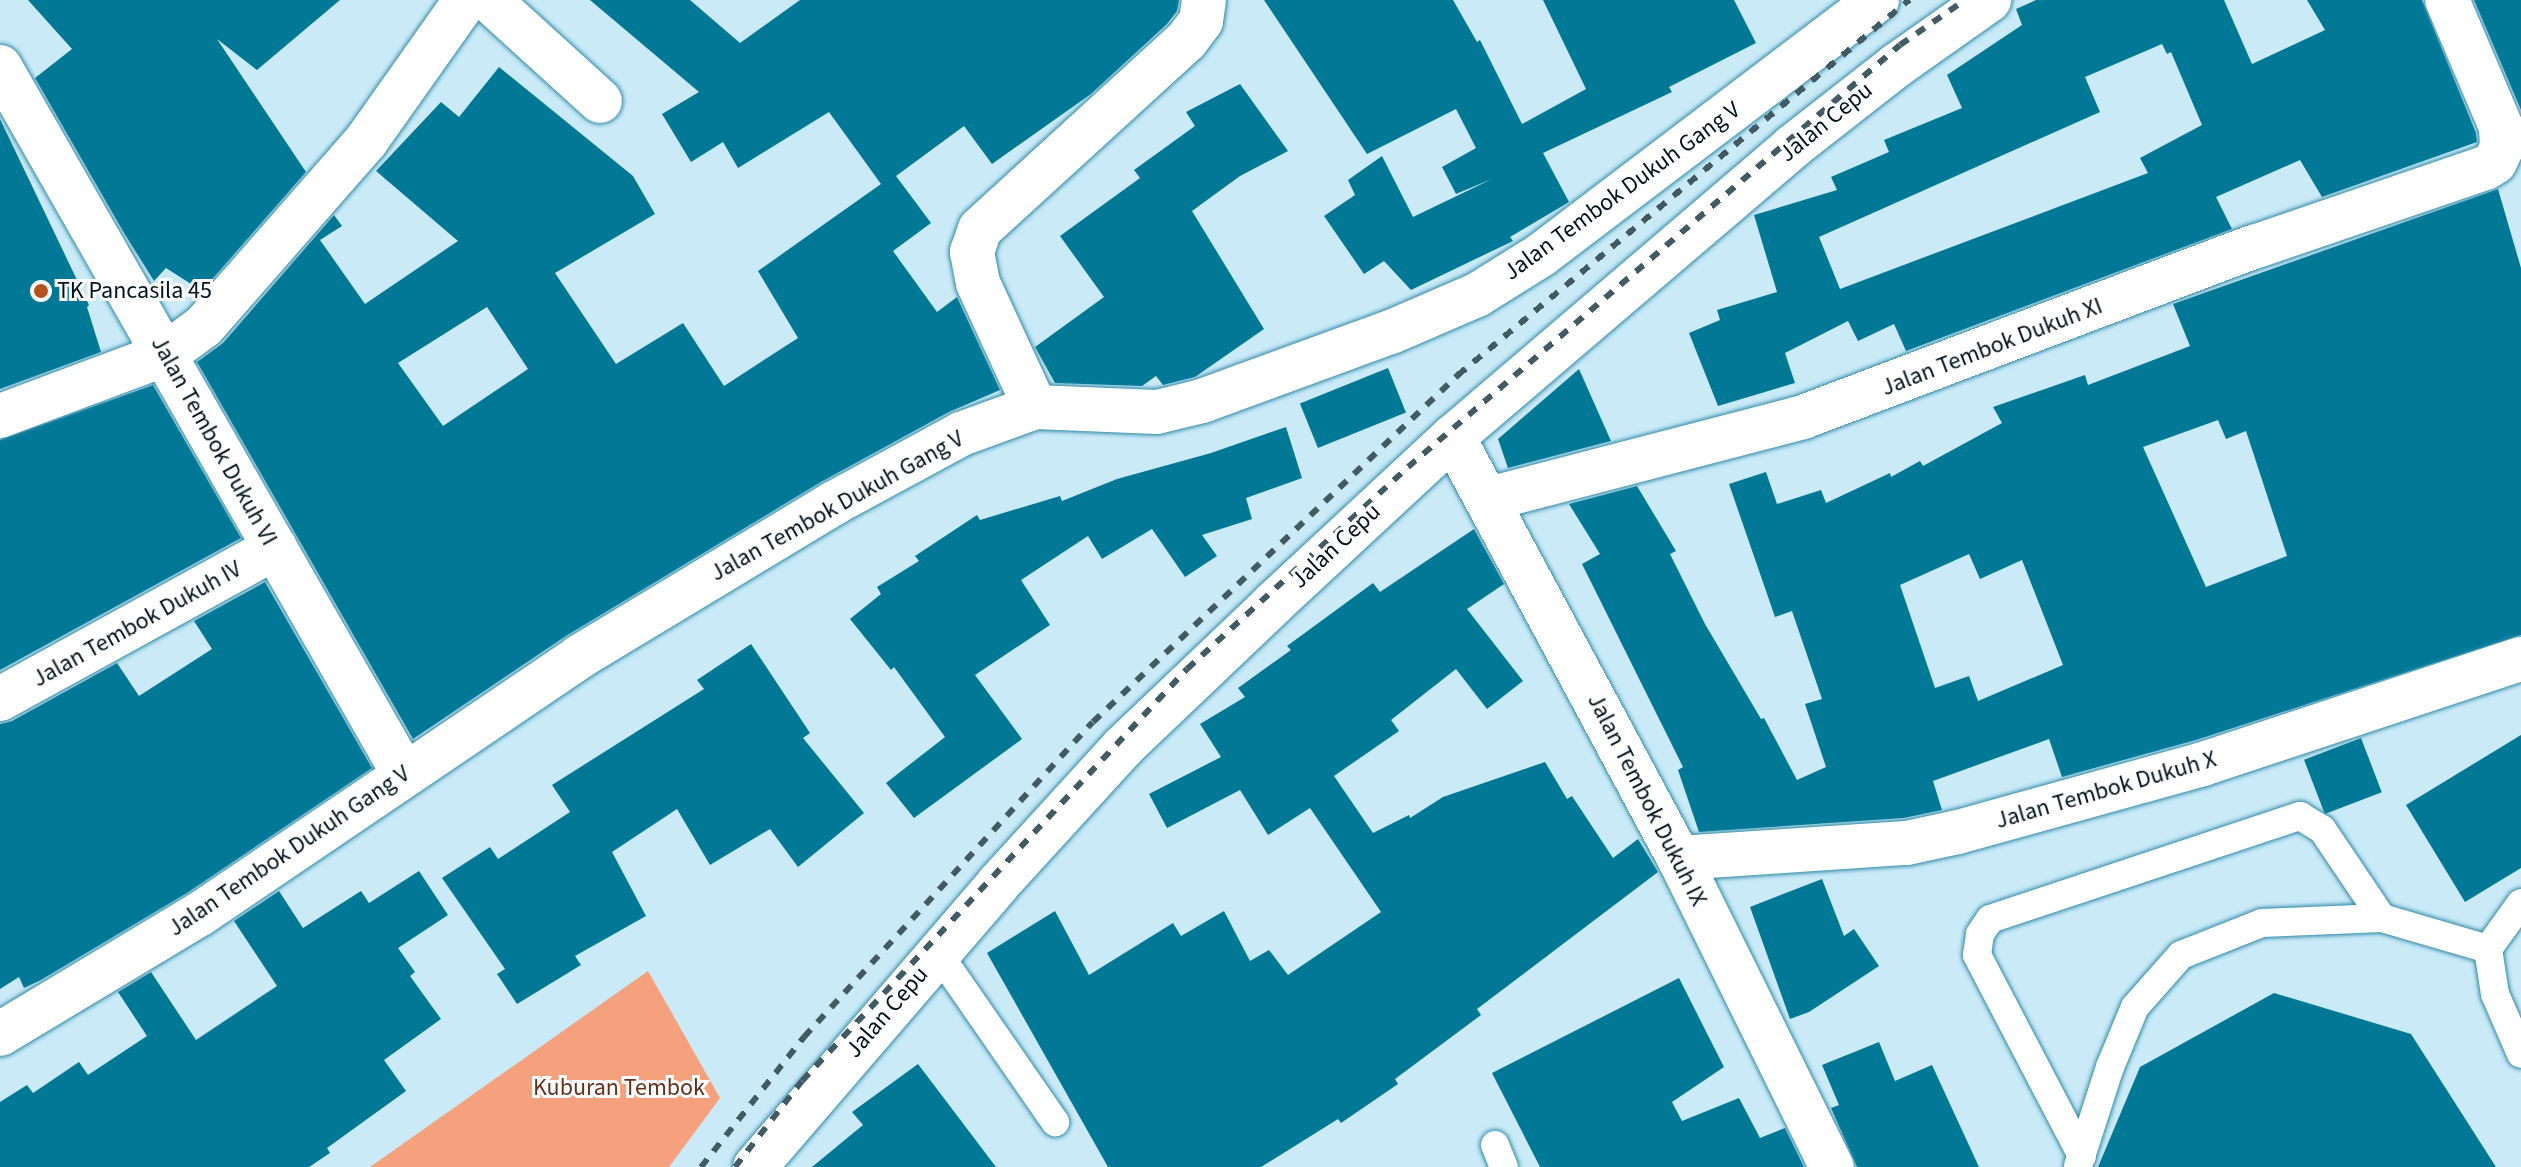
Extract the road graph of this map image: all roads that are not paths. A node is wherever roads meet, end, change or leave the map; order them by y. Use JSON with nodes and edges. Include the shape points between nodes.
{"nodes":[{"id":1,"x":466,"y":0,"type":"edge"},
{"id":2,"x":489,"y":0,"type":"edge"},
{"id":3,"x":1204,"y":0,"type":"edge"},
{"id":4,"x":1877,"y":0,"type":"edge"},
{"id":5,"x":1989,"y":0,"type":"edge"},
{"id":6,"x":2447,"y":0,"type":"edge"},
{"id":7,"x":0,"y":67,"type":"edge"},
{"id":8,"x":600,"y":101,"type":"dead end"},
{"id":9,"x":166,"y":354,"type":"junction"},
{"id":10,"x":1035,"y":407,"type":"junction"},
{"id":11,"x":0,"y":416,"type":"edge"},
{"id":12,"x":1453,"y":437,"type":"junction"},
{"id":13,"x":1489,"y":499,"type":"junction"},
{"id":14,"x":275,"y":548,"type":"junction"},
{"id":15,"x":2521,"y":659,"type":"edge"},
{"id":16,"x":0,"y":699,"type":"edge"},
{"id":17,"x":404,"y":774,"type":"junction"},
{"id":18,"x":1679,"y":858,"type":"junction"},
{"id":19,"x":2521,"y":903,"type":"edge"},
{"id":20,"x":2382,"y":918,"type":"junction"},
{"id":21,"x":2488,"y":949,"type":"junction"},
{"id":22,"x":938,"y":953,"type":"junction"},
{"id":23,"x":0,"y":1034,"type":"edge"},
{"id":24,"x":2521,"y":1054,"type":"edge"},
{"id":25,"x":1055,"y":1122,"type":"dead end"},
{"id":26,"x":2080,"y":1162,"type":"edge"},
{"id":27,"x":755,"y":1167,"type":"edge"},
{"id":28,"x":1832,"y":1167,"type":"edge"}],
"edges":[{"from":1,"to":9,"type":"street","via":[[357,152],[230,299]]},
{"from":2,"to":8,"type":"street"},
{"from":3,"to":10,"type":"street","via":[[1201,21],[1186,41],[980,229],[972,252],[978,283]]},
{"from":4,"to":10,"type":"street","name":"Jalan Tembok Dukuh Gang V","via":[[1541,255],[1477,295],[1202,401],[1157,412]]},
{"from":5,"to":12,"type":"street","name":"Jalan Cepu","via":[[1792,147]]},
{"from":6,"to":13,"type":"street","name":"Jalan Tembok Dukuh XI","via":[[2501,127],[2502,147],[2487,167],[2254,247],[1803,417]]},
{"from":7,"to":9,"type":"street","name":"Jalan Tembok Dukuh VI"},
{"from":9,"to":11,"type":"street"},
{"from":9,"to":14,"type":"street","name":"Jalan Tembok Dukuh VI"},
{"from":10,"to":17,"type":"street","name":"Jalan Tembok Dukuh Gang V","via":[[961,434],[834,503],[579,657]]},
{"from":12,"to":13,"type":"street","name":"Jalan Tembok Dukuh IX"},
{"from":12,"to":22,"type":"street","name":"Jalan Cepu","via":[[1123,747]]},
{"from":13,"to":18,"type":"street","name":"Jalan Tembok Dukuh IX"},
{"from":14,"to":16,"type":"street","name":"Jalan Tembok Dukuh IV"},
{"from":14,"to":17,"type":"street","name":"Jalan Tembok Dukuh VI"},
{"from":15,"to":18,"type":"street","name":"Jalan Tembok Dukuh X","via":[[2203,764],[1958,832],[1907,843]]},
{"from":17,"to":23,"type":"street","name":"Jalan Tembok Dukuh Gang V","via":[[200,914]]},
{"from":18,"to":28,"type":"street","name":"Jalan Tembok Dukuh IX"},
{"from":19,"to":21,"type":"lane"},
{"from":20,"to":21,"type":"lane"},
{"from":20,"to":26,"type":"lane","via":[[2262,923],[2181,955],[2135,1007]]},
{"from":20,"to":26,"type":"lane","via":[[2322,829],[2300,816],[1990,919],[1980,934],[1977,955]]},
{"from":21,"to":24,"type":"lane","via":[[2495,994]]},
{"from":22,"to":25,"type":"lane"},
{"from":22,"to":27,"type":"street","name":"Jalan Cepu"}]}
